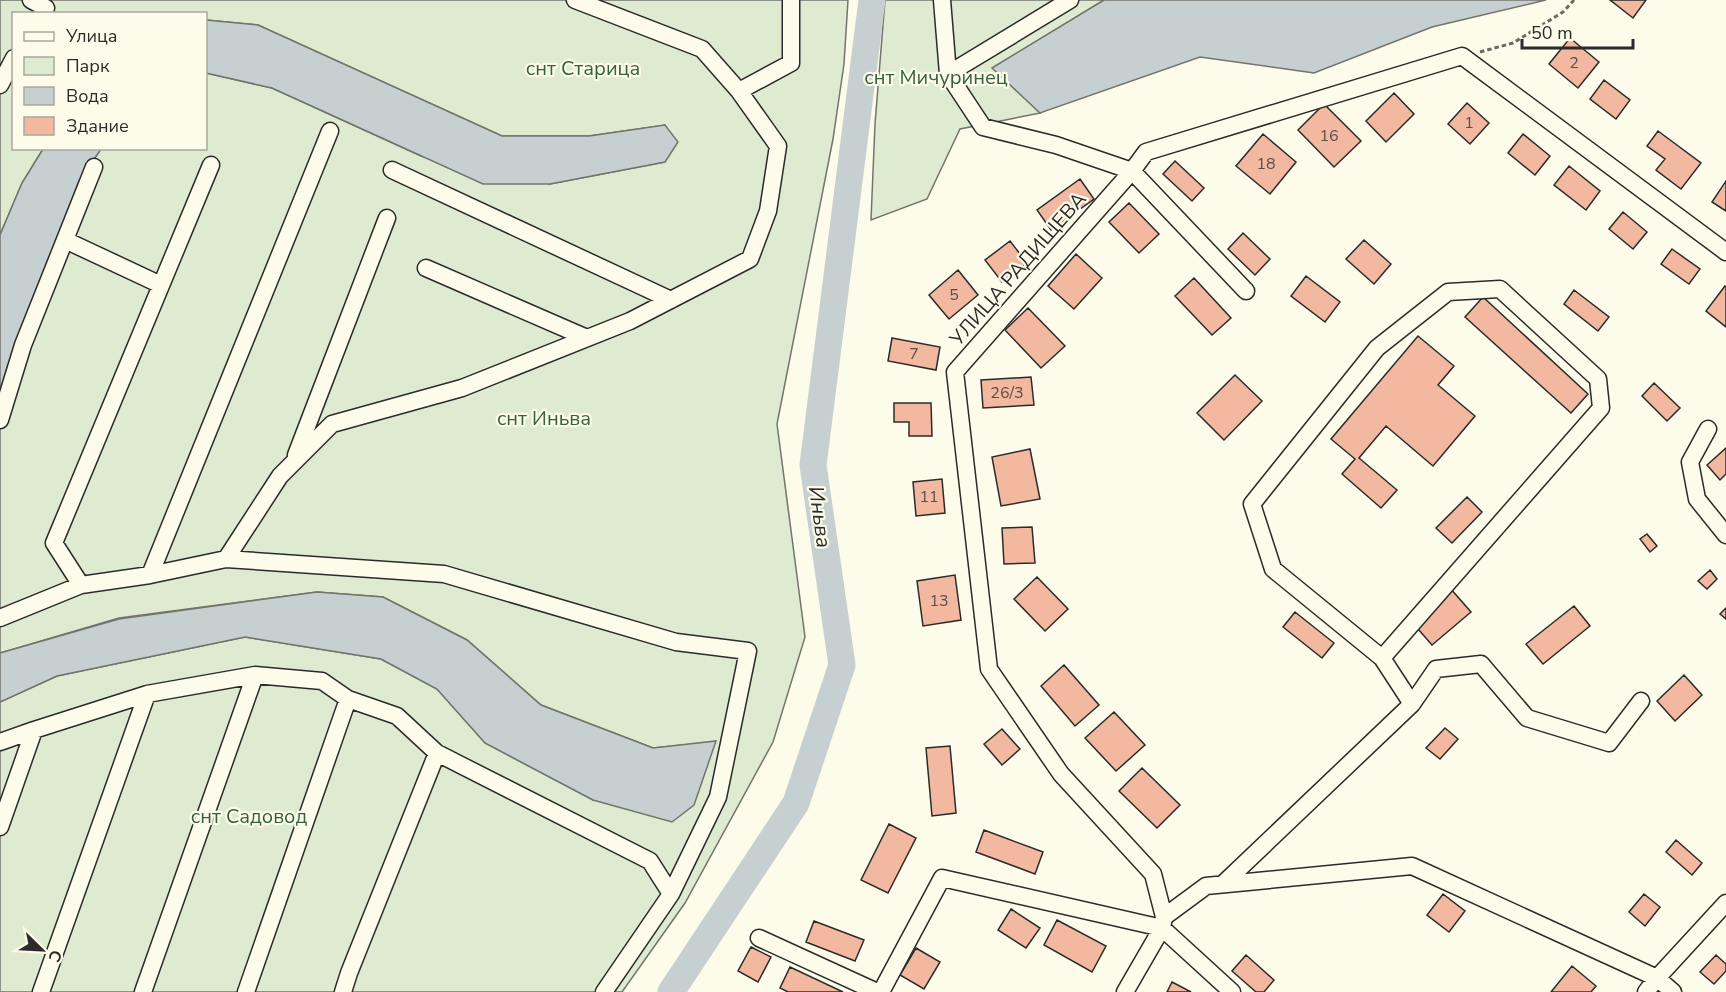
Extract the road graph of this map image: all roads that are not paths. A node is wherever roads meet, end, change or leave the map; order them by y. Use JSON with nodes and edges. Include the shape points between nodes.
{"nodes":[{"id":1,"x":575,"y":0,"type":"edge"},
{"id":2,"x":791,"y":0,"type":"edge"},
{"id":3,"x":942,"y":0,"type":"edge"},
{"id":4,"x":1070,"y":0,"type":"edge"},
{"id":5,"x":12,"y":62,"type":"edge"},
{"id":6,"x":948,"y":74,"type":"junction"},
{"id":7,"x":0,"y":85,"type":"edge"},
{"id":8,"x":739,"y":91,"type":"junction"},
{"id":9,"x":330,"y":131,"type":"dead end"},
{"id":10,"x":211,"y":165,"type":"dead end"},
{"id":11,"x":94,"y":167,"type":"dead end"},
{"id":12,"x":392,"y":170,"type":"dead end"},
{"id":13,"x":1132,"y":171,"type":"junction"},
{"id":14,"x":387,"y":218,"type":"dead end"},
{"id":15,"x":65,"y":240,"type":"junction"},
{"id":16,"x":1726,"y":252,"type":"edge"},
{"id":17,"x":426,"y":268,"type":"dead end"},
{"id":18,"x":161,"y":285,"type":"junction"},
{"id":19,"x":1246,"y":291,"type":"dead end"},
{"id":20,"x":671,"y":300,"type":"junction"},
{"id":21,"x":587,"y":338,"type":"junction"},
{"id":22,"x":0,"y":420,"type":"edge"},
{"id":23,"x":1708,"y":429,"type":"dead end"},
{"id":24,"x":294,"y":462,"type":"junction"},
{"id":25,"x":1726,"y":535,"type":"edge"},
{"id":26,"x":226,"y":559,"type":"junction"},
{"id":27,"x":150,"y":575,"type":"junction"},
{"id":28,"x":81,"y":585,"type":"junction"},
{"id":29,"x":0,"y":618,"type":"edge"},
{"id":30,"x":1383,"y":658,"type":"junction"},
{"id":31,"x":255,"y":675,"type":"junction"},
{"id":32,"x":147,"y":694,"type":"junction"},
{"id":33,"x":348,"y":699,"type":"junction"},
{"id":34,"x":1641,"y":701,"type":"dead end"},
{"id":35,"x":1412,"y":704,"type":"junction"},
{"id":36,"x":34,"y":730,"type":"junction"},
{"id":37,"x":0,"y":742,"type":"edge"},
{"id":38,"x":437,"y":753,"type":"junction"},
{"id":39,"x":0,"y":827,"type":"edge"},
{"id":40,"x":1223,"y":884,"type":"junction"},
{"id":41,"x":671,"y":894,"type":"junction"},
{"id":42,"x":1726,"y":903,"type":"edge"},
{"id":43,"x":1163,"y":923,"type":"junction"},
{"id":44,"x":759,"y":938,"type":"dead end"},
{"id":45,"x":1657,"y":978,"type":"junction"},
{"id":46,"x":41,"y":992,"type":"edge"},
{"id":47,"x":142,"y":992,"type":"edge"},
{"id":48,"x":246,"y":992,"type":"edge"},
{"id":49,"x":343,"y":992,"type":"edge"},
{"id":50,"x":604,"y":992,"type":"edge"},
{"id":51,"x":879,"y":992,"type":"edge"},
{"id":52,"x":1125,"y":992,"type":"edge"},
{"id":53,"x":1232,"y":992,"type":"edge"},
{"id":54,"x":1646,"y":992,"type":"edge"},
{"id":55,"x":1673,"y":992,"type":"edge"}],
"edges":[{"from":1,"to":8,"type":"street","via":[[702,49]]},
{"from":2,"to":8,"type":"street","via":[[791,63]]},
{"from":3,"to":6,"type":"street"},
{"from":4,"to":6,"type":"street"},
{"from":5,"to":7,"type":"street"},
{"from":6,"to":13,"type":"street","via":[[983,127],[1056,145]]},
{"from":8,"to":20,"type":"street","via":[[778,146],[768,211],[750,258]]},
{"from":9,"to":27,"type":"street"},
{"from":10,"to":18,"type":"street"},
{"from":11,"to":15,"type":"street"},
{"from":12,"to":20,"type":"street"},
{"from":13,"to":16,"type":"street","name":"УЛИЦА РАДИЩЕВА","via":[[1146,152],[1462,57]]},
{"from":13,"to":19,"type":"street"},
{"from":13,"to":43,"type":"street","name":"УЛИЦА РАДИЩЕВА","via":[[955,372],[989,669],[1061,774],[1153,874]]},
{"from":14,"to":24,"type":"street"},
{"from":15,"to":18,"type":"street"},
{"from":15,"to":22,"type":"street","via":[[23,345]]},
{"from":17,"to":21,"type":"street"},
{"from":18,"to":28,"type":"street","via":[[54,543]]},
{"from":20,"to":21,"type":"street"},
{"from":21,"to":24,"type":"street","via":[[462,388],[332,423]]},
{"from":23,"to":25,"type":"street","via":[[1690,462],[1697,499]]},
{"from":24,"to":26,"type":"street","via":[[280,476]]},
{"from":26,"to":27,"type":"street"},
{"from":26,"to":41,"type":"street","via":[[444,574],[676,642],[748,651],[718,797]]},
{"from":27,"to":28,"type":"street"},
{"from":28,"to":29,"type":"street"},
{"from":30,"to":30,"type":"street","via":[[1601,408],[1598,379],[1500,289],[1448,292],[1377,348],[1252,504],[1273,569]]},
{"from":30,"to":35,"type":"street"},
{"from":31,"to":32,"type":"street"},
{"from":31,"to":33,"type":"street","via":[[322,681]]},
{"from":31,"to":47,"type":"street"},
{"from":32,"to":36,"type":"street"},
{"from":32,"to":46,"type":"street"},
{"from":33,"to":38,"type":"street","via":[[397,716]]},
{"from":33,"to":48,"type":"street"},
{"from":34,"to":35,"type":"street","via":[[1609,743],[1527,718],[1481,664],[1436,669]]},
{"from":35,"to":40,"type":"street"},
{"from":36,"to":37,"type":"street"},
{"from":36,"to":39,"type":"street"},
{"from":38,"to":41,"type":"street","via":[[650,861]]},
{"from":38,"to":49,"type":"street"},
{"from":40,"to":43,"type":"street","via":[[1206,886]]},
{"from":40,"to":45,"type":"street","via":[[1412,866]]},
{"from":41,"to":50,"type":"street"},
{"from":42,"to":45,"type":"street"},
{"from":43,"to":51,"type":"street","via":[[942,878]]},
{"from":43,"to":52,"type":"street"},
{"from":43,"to":53,"type":"street"},
{"from":44,"to":51,"type":"street"},
{"from":45,"to":54,"type":"street"},
{"from":45,"to":55,"type":"street"}]}
